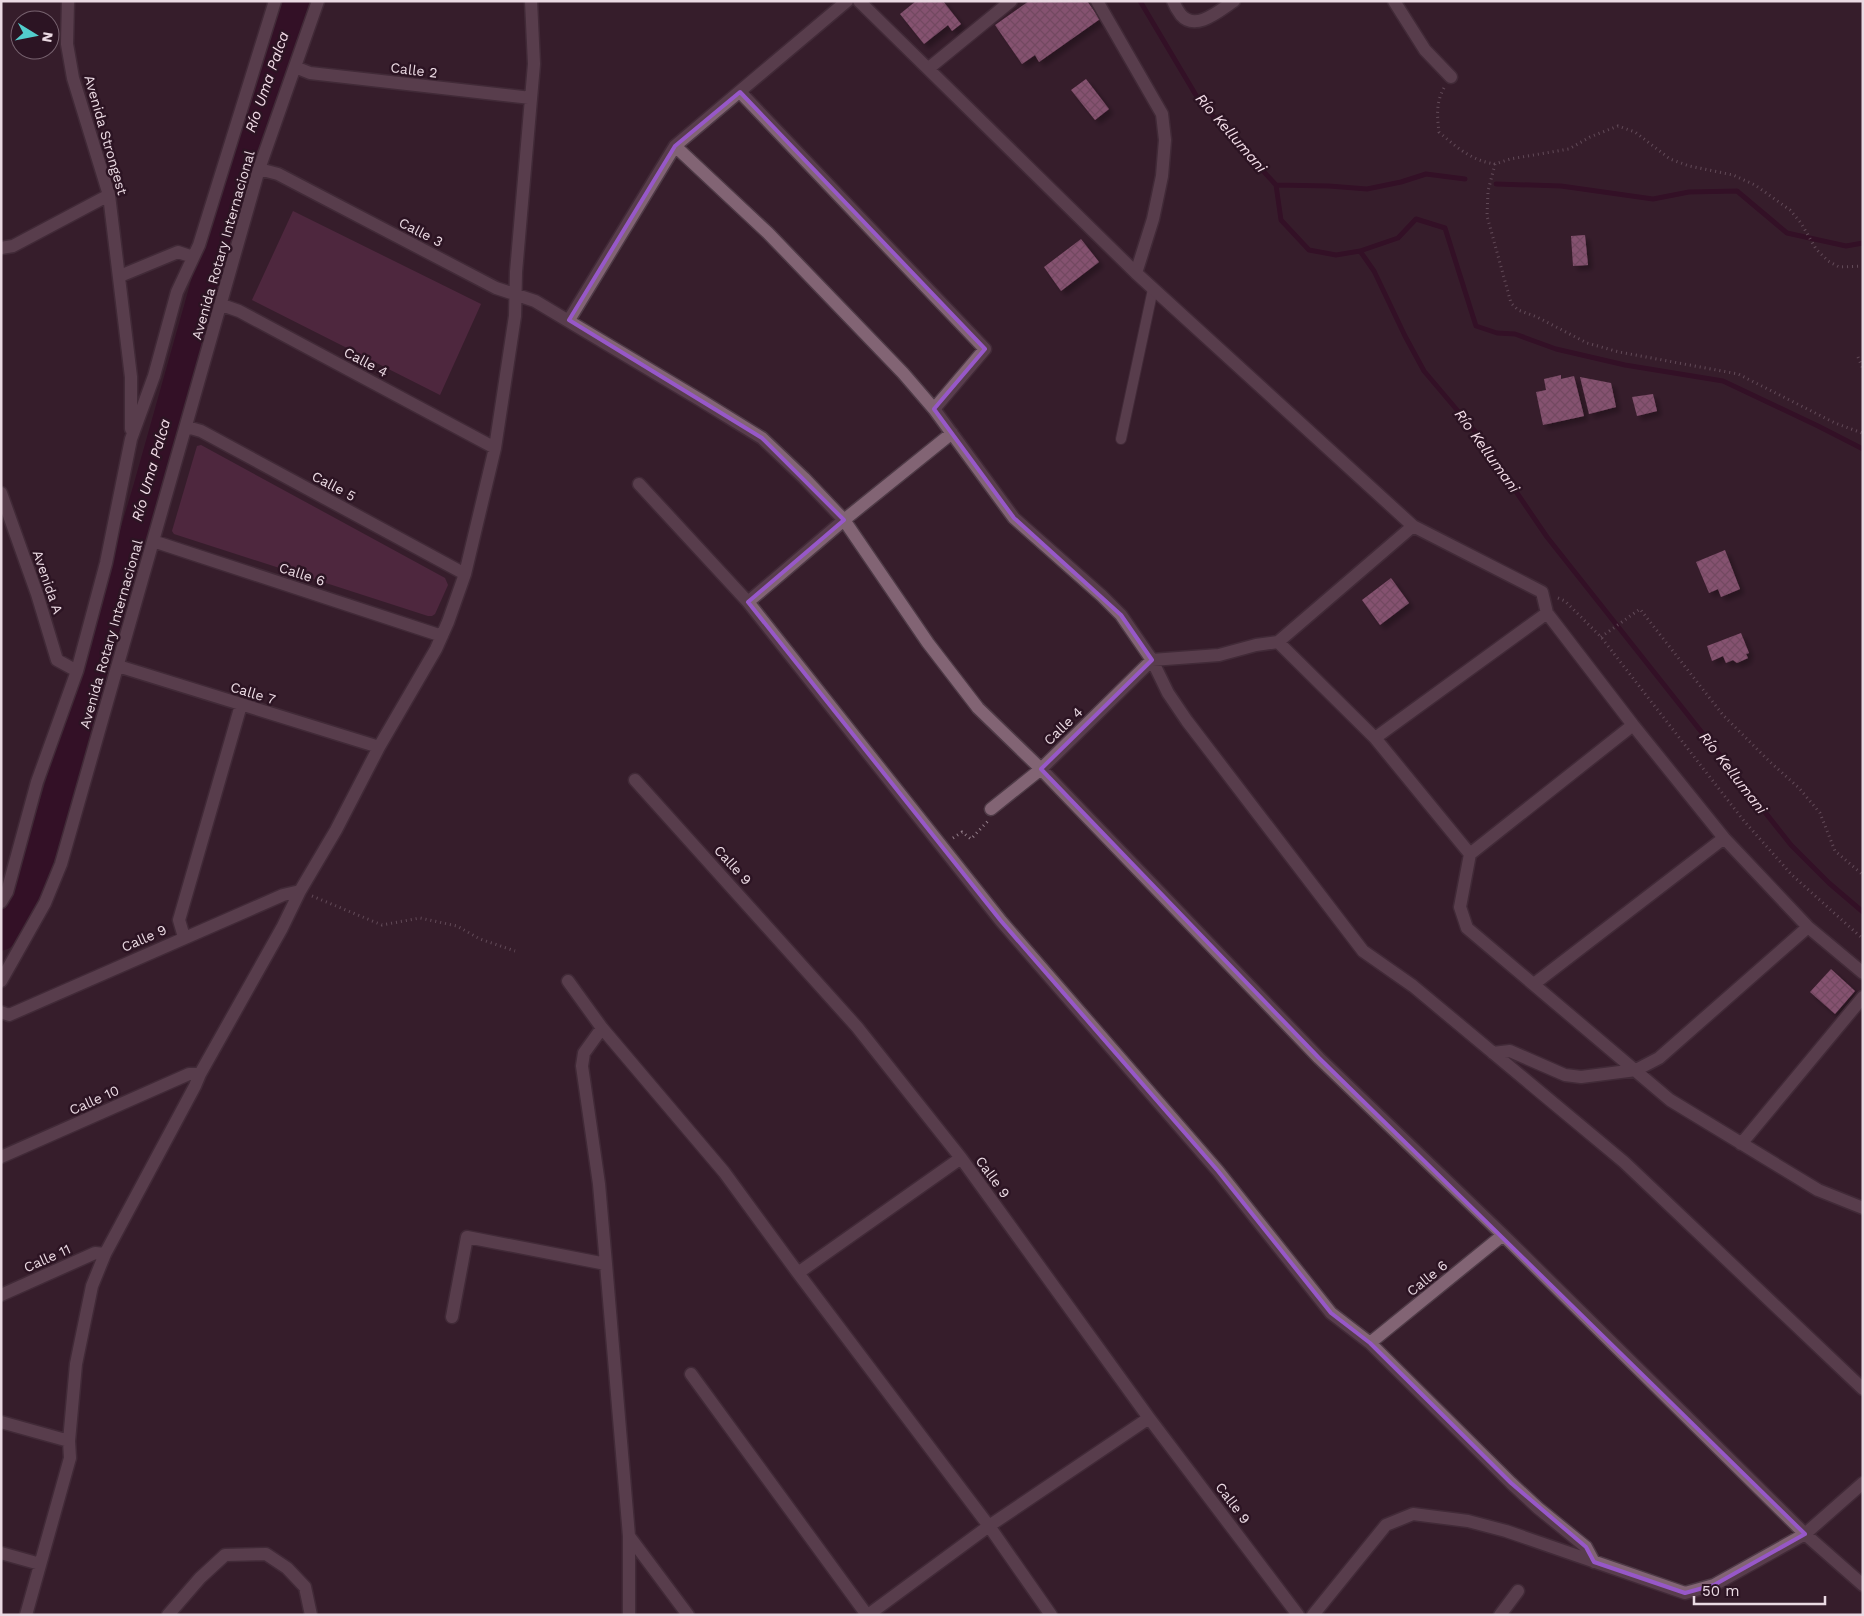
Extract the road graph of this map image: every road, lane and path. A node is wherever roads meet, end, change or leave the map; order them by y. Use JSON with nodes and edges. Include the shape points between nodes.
{"nodes":[{"id":1,"x":68,"y":1,"type":"edge"},
{"id":2,"x":275,"y":1,"type":"edge"},
{"id":3,"x":318,"y":1,"type":"edge"},
{"id":4,"x":531,"y":1,"type":"edge"},
{"id":5,"x":847,"y":1,"type":"edge"},
{"id":6,"x":859,"y":1,"type":"edge"},
{"id":7,"x":1011,"y":1,"type":"edge"},
{"id":8,"x":1097,"y":1,"type":"edge"},
{"id":9,"x":1173,"y":1,"type":"edge"},
{"id":10,"x":1234,"y":1,"type":"edge"},
{"id":11,"x":1394,"y":1,"type":"edge"},
{"id":12,"x":295,"y":67,"type":"junction"},
{"id":13,"x":929,"y":68,"type":"junction"},
{"id":14,"x":1451,"y":77,"type":"joint"},
{"id":15,"x":740,"y":92,"type":"junction"},
{"id":16,"x":532,"y":98,"type":"junction"},
{"id":17,"x":675,"y":146,"type":"junction"},
{"id":18,"x":1495,"y":164,"type":"junction"},
{"id":19,"x":259,"y":169,"type":"junction"},
{"id":20,"x":109,"y":195,"type":"junction"},
{"id":21,"x":1,"y":248,"type":"edge"},
{"id":22,"x":193,"y":257,"type":"junction"},
{"id":23,"x":1863,"y":266,"type":"edge"},
{"id":24,"x":1136,"y":273,"type":"junction"},
{"id":25,"x":120,"y":276,"type":"junction"},
{"id":26,"x":1153,"y":289,"type":"junction"},
{"id":27,"x":515,"y":294,"type":"junction"},
{"id":28,"x":222,"y":305,"type":"junction"},
{"id":29,"x":569,"y":320,"type":"junction"},
{"id":30,"x":1858,"y":358,"type":"dead end"},
{"id":31,"x":1863,"y":369,"type":"edge"},
{"id":32,"x":934,"y":409,"type":"junction"},
{"id":33,"x":187,"y":427,"type":"junction"},
{"id":34,"x":1863,"y":430,"type":"edge"},
{"id":35,"x":952,"y":433,"type":"junction"},
{"id":36,"x":131,"y":439,"type":"junction"},
{"id":37,"x":1121,"y":439,"type":"dead end"},
{"id":38,"x":495,"y":448,"type":"junction"},
{"id":39,"x":639,"y":484,"type":"dead end"},
{"id":40,"x":1,"y":494,"type":"edge"},
{"id":41,"x":844,"y":520,"type":"junction"},
{"id":42,"x":1413,"y":526,"type":"junction"},
{"id":43,"x":153,"y":541,"type":"junction"},
{"id":44,"x":465,"y":574,"type":"junction"},
{"id":45,"x":1542,"y":592,"type":"junction"},
{"id":46,"x":748,"y":602,"type":"junction"},
{"id":47,"x":1547,"y":614,"type":"junction"},
{"id":48,"x":442,"y":636,"type":"junction"},
{"id":49,"x":1601,"y":637,"type":"junction"},
{"id":50,"x":1278,"y":642,"type":"junction"},
{"id":51,"x":1152,"y":660,"type":"junction"},
{"id":52,"x":118,"y":666,"type":"junction"},
{"id":53,"x":77,"y":671,"type":"junction"},
{"id":54,"x":241,"y":705,"type":"junction"},
{"id":55,"x":1633,"y":725,"type":"junction"},
{"id":56,"x":1376,"y":738,"type":"junction"},
{"id":57,"x":379,"y":747,"type":"junction"},
{"id":58,"x":1041,"y":769,"type":"junction"},
{"id":59,"x":635,"y":780,"type":"dead end"},
{"id":60,"x":991,"y":809,"type":"joint"},
{"id":61,"x":1724,"y":838,"type":"junction"},
{"id":62,"x":942,"y":846,"type":"junction"},
{"id":63,"x":1470,"y":854,"type":"junction"},
{"id":64,"x":1863,"y":875,"type":"edge"},
{"id":65,"x":300,"y":891,"type":"junction"},
{"id":66,"x":1,"y":902,"type":"edge"},
{"id":67,"x":1808,"y":927,"type":"junction"},
{"id":68,"x":184,"y":937,"type":"junction"},
{"id":69,"x":1863,"y":939,"type":"edge"},
{"id":70,"x":515,"y":951,"type":"dead end"},
{"id":71,"x":1863,"y":973,"type":"edge"},
{"id":72,"x":1,"y":981,"type":"edge"},
{"id":73,"x":568,"y":981,"type":"dead end"},
{"id":74,"x":1534,"y":984,"type":"junction"},
{"id":75,"x":1863,"y":997,"type":"edge"},
{"id":76,"x":1,"y":1012,"type":"edge"},
{"id":77,"x":602,"y":1028,"type":"junction"},
{"id":78,"x":1494,"y":1053,"type":"junction"},
{"id":79,"x":1636,"y":1070,"type":"junction"},
{"id":80,"x":200,"y":1074,"type":"junction"},
{"id":81,"x":1741,"y":1144,"type":"junction"},
{"id":82,"x":1,"y":1157,"type":"edge"},
{"id":83,"x":961,"y":1158,"type":"junction"},
{"id":84,"x":1863,"y":1208,"type":"edge"},
{"id":85,"x":1503,"y":1235,"type":"junction"},
{"id":86,"x":105,"y":1254,"type":"junction"},
{"id":87,"x":606,"y":1264,"type":"junction"},
{"id":88,"x":798,"y":1273,"type":"junction"},
{"id":89,"x":1,"y":1295,"type":"edge"},
{"id":90,"x":452,"y":1318,"type":"dead end"},
{"id":91,"x":1370,"y":1343,"type":"junction"},
{"id":92,"x":691,"y":1374,"type":"dead end"},
{"id":93,"x":1863,"y":1389,"type":"edge"},
{"id":94,"x":1149,"y":1418,"type":"junction"},
{"id":95,"x":1,"y":1422,"type":"edge"},
{"id":96,"x":69,"y":1441,"type":"junction"},
{"id":97,"x":1863,"y":1483,"type":"edge"},
{"id":98,"x":989,"y":1526,"type":"junction"},
{"id":99,"x":1805,"y":1534,"type":"junction"},
{"id":100,"x":629,"y":1536,"type":"junction"},
{"id":101,"x":1,"y":1553,"type":"edge"},
{"id":102,"x":1594,"y":1562,"type":"junction"},
{"id":103,"x":40,"y":1564,"type":"junction"},
{"id":104,"x":1863,"y":1585,"type":"edge"},
{"id":105,"x":1518,"y":1590,"type":"dead end"},
{"id":106,"x":26,"y":1615,"type":"edge"},
{"id":107,"x":168,"y":1615,"type":"edge"},
{"id":108,"x":311,"y":1615,"type":"edge"},
{"id":109,"x":629,"y":1615,"type":"edge"},
{"id":110,"x":688,"y":1615,"type":"edge"},
{"id":111,"x":867,"y":1615,"type":"edge"},
{"id":112,"x":1051,"y":1615,"type":"edge"},
{"id":113,"x":1298,"y":1615,"type":"edge"},
{"id":114,"x":1313,"y":1615,"type":"edge"},
{"id":115,"x":1500,"y":1615,"type":"edge"}],
"edges":[{"from":1,"to":20,"type":"street","name":"Avenida Strongest","via":[[67,44],[73,78]]},
{"from":2,"to":22,"type":"street"},
{"from":3,"to":12,"type":"street","name":"Avenida Rotary Internacional"},
{"from":4,"to":16,"type":"street"},
{"from":5,"to":15,"type":"street"},
{"from":6,"to":13,"type":"street"},
{"from":7,"to":13,"type":"street"},
{"from":8,"to":24,"type":"street","via":[[1162,114],[1165,140],[1162,176]]},
{"from":9,"to":10,"type":"street","via":[[1182,17],[1204,21]]},
{"from":11,"to":14,"type":"street","via":[[1425,50]]},
{"from":12,"to":16,"type":"street","name":"Calle 2","via":[[310,73]]},
{"from":12,"to":19,"type":"street","name":"Avenida Rotary Internacional"},
{"from":13,"to":24,"type":"street"},
{"from":14,"to":18,"type":"path","via":[[1440,95],[1436,114],[1439,132],[1476,160]]},
{"from":15,"to":17,"type":"street"},
{"from":15,"to":32,"type":"street","via":[[985,349]]},
{"from":16,"to":27,"type":"street"},
{"from":17,"to":29,"type":"street"},
{"from":17,"to":32,"type":"street","via":[[768,233]]},
{"from":18,"to":23,"type":"path","via":[[1569,150],[1618,126],[1635,132],[1670,159],[1732,174],[1755,185],[1790,210],[1828,261],[1839,267]]},
{"from":18,"to":34,"type":"path","via":[[1488,191],[1487,216],[1510,303],[1518,310],[1587,343],[1611,350],[1738,374],[1835,424],[1862,433]]},
{"from":19,"to":27,"type":"street","name":"Calle 3","via":[[278,174],[496,288]]},
{"from":19,"to":28,"type":"street","name":"Avenida Rotary Internacional"},
{"from":20,"to":21,"type":"street","via":[[13,246]]},
{"from":20,"to":25,"type":"street","name":"Avenida Strongest"},
{"from":22,"to":25,"type":"street","via":[[178,252]]},
{"from":22,"to":36,"type":"street","via":[[177,292],[154,376]]},
{"from":24,"to":26,"type":"street"},
{"from":25,"to":36,"type":"street","name":"Avenida Strongest","via":[[132,377]]},
{"from":26,"to":37,"type":"lane"},
{"from":26,"to":42,"type":"street"},
{"from":27,"to":29,"type":"street","name":"Calle 3"},
{"from":27,"to":38,"type":"street","via":[[515,316]]},
{"from":28,"to":33,"type":"street","name":"Avenida Rotary Internacional"},
{"from":28,"to":38,"type":"street","name":"Calle 4","via":[[239,311]]},
{"from":29,"to":41,"type":"street","name":"Calle 3","via":[[762,438]]},
{"from":30,"to":31,"type":"path"},
{"from":32,"to":35,"type":"street"},
{"from":33,"to":43,"type":"street","name":"Avenida Rotary Internacional"},
{"from":33,"to":44,"type":"street","name":"Calle 5","via":[[201,431]]},
{"from":35,"to":41,"type":"street"},
{"from":35,"to":51,"type":"street","via":[[1014,518],[1122,615]]},
{"from":36,"to":53,"type":"street","via":[[106,563]]},
{"from":38,"to":44,"type":"street"},
{"from":39,"to":46,"type":"street"},
{"from":40,"to":53,"type":"street","name":"Avenida A","via":[[57,660]]},
{"from":41,"to":46,"type":"street"},
{"from":41,"to":58,"type":"street","name":"Calle 3","via":[[928,643],[978,708]]},
{"from":42,"to":45,"type":"street"},
{"from":42,"to":50,"type":"street"},
{"from":43,"to":48,"type":"street","name":"Calle 6"},
{"from":43,"to":52,"type":"street","name":"Avenida Rotary Internacional"},
{"from":44,"to":48,"type":"street"},
{"from":45,"to":47,"type":"street"},
{"from":45,"to":49,"type":"path","via":[[1566,601]]},
{"from":46,"to":62,"type":"street"},
{"from":47,"to":55,"type":"street"},
{"from":47,"to":56,"type":"street"},
{"from":48,"to":57,"type":"street"},
{"from":49,"to":64,"type":"path","via":[[1640,609],[1723,714],[1820,813],[1835,851]]},
{"from":49,"to":69,"type":"path","via":[[1744,821],[1792,875]]},
{"from":50,"to":51,"type":"street","via":[[1219,654]]},
{"from":50,"to":56,"type":"street"},
{"from":51,"to":58,"type":"street","name":"Calle 4"},
{"from":51,"to":78,"type":"street","via":[[1168,693],[1187,721],[1363,951],[1413,986]]},
{"from":52,"to":54,"type":"street","name":"Calle 7"},
{"from":52,"to":72,"type":"street","name":"Avenida Rotary Internacional","via":[[61,864],[45,903]]},
{"from":53,"to":66,"type":"street","via":[[37,782],[7,892]]},
{"from":54,"to":57,"type":"street","name":"Calle 7"},
{"from":54,"to":68,"type":"street","via":[[179,920]]},
{"from":55,"to":61,"type":"street"},
{"from":55,"to":63,"type":"street"},
{"from":56,"to":63,"type":"street"},
{"from":57,"to":65,"type":"street"},
{"from":58,"to":60,"type":"street","name":"Calle 4"},
{"from":58,"to":85,"type":"street","name":"Calle 3","via":[[1319,1058]]},
{"from":59,"to":83,"type":"street","name":"Calle 9","via":[[857,1027]]},
{"from":60,"to":62,"type":"path","via":[[984,813],[991,819],[971,839],[962,832]]},
{"from":61,"to":67,"type":"street"},
{"from":61,"to":74,"type":"street"},
{"from":62,"to":91,"type":"street","via":[[1001,921],[1218,1171],[1331,1313]]},
{"from":63,"to":74,"type":"street","via":[[1460,908],[1467,928]]},
{"from":65,"to":68,"type":"street","name":"Calle 9","via":[[283,895]]},
{"from":65,"to":70,"type":"path","via":[[382,925],[420,918],[457,926],[480,939]]},
{"from":65,"to":80,"type":"street"},
{"from":67,"to":71,"type":"street"},
{"from":67,"to":79,"type":"street","via":[[1659,1058]]},
{"from":68,"to":76,"type":"street","name":"Calle 9","via":[[9,1015]]},
{"from":73,"to":77,"type":"street"},
{"from":74,"to":79,"type":"street"},
{"from":75,"to":81,"type":"street"},
{"from":77,"to":87,"type":"street","via":[[584,1053],[582,1066],[599,1184]]},
{"from":77,"to":88,"type":"street","via":[[724,1172]]},
{"from":78,"to":79,"type":"street","via":[[1510,1051],[1565,1075]]},
{"from":78,"to":93,"type":"street","via":[[1624,1162]]},
{"from":79,"to":81,"type":"street","via":[[1670,1100]]},
{"from":80,"to":82,"type":"street","name":"Calle 10","via":[[189,1074]]},
{"from":80,"to":86,"type":"street"},
{"from":81,"to":84,"type":"street","via":[[1818,1190]]},
{"from":83,"to":88,"type":"street"},
{"from":83,"to":94,"type":"street","name":"Calle 9"},
{"from":85,"to":91,"type":"street","name":"Calle 6"},
{"from":85,"to":99,"type":"street","name":"Calle 3"},
{"from":86,"to":89,"type":"street","name":"Calle 11","via":[[95,1253]]},
{"from":86,"to":96,"type":"street","via":[[92,1286],[76,1364]]},
{"from":87,"to":90,"type":"street","via":[[467,1237]]},
{"from":87,"to":100,"type":"street"},
{"from":88,"to":98,"type":"street"},
{"from":91,"to":102,"type":"street","via":[[1511,1483],[1586,1546]]},
{"from":92,"to":111,"type":"street"},
{"from":94,"to":98,"type":"street"},
{"from":94,"to":113,"type":"street","name":"Calle 9"},
{"from":95,"to":96,"type":"street"},
{"from":96,"to":103,"type":"street","via":[[70,1458]]},
{"from":97,"to":99,"type":"street"},
{"from":98,"to":111,"type":"street"},
{"from":98,"to":112,"type":"street"},
{"from":99,"to":102,"type":"street","via":[[1714,1585],[1685,1593]]},
{"from":99,"to":104,"type":"street","name":"Calle 3"},
{"from":100,"to":109,"type":"street"},
{"from":100,"to":110,"type":"street"},
{"from":101,"to":103,"type":"street"},
{"from":102,"to":114,"type":"street","via":[[1506,1531],[1468,1521],[1413,1514],[1386,1525]]},
{"from":103,"to":106,"type":"street"},
{"from":105,"to":115,"type":"street"},
{"from":107,"to":108,"type":"street","via":[[225,1555],[266,1554],[305,1587]]}]}
